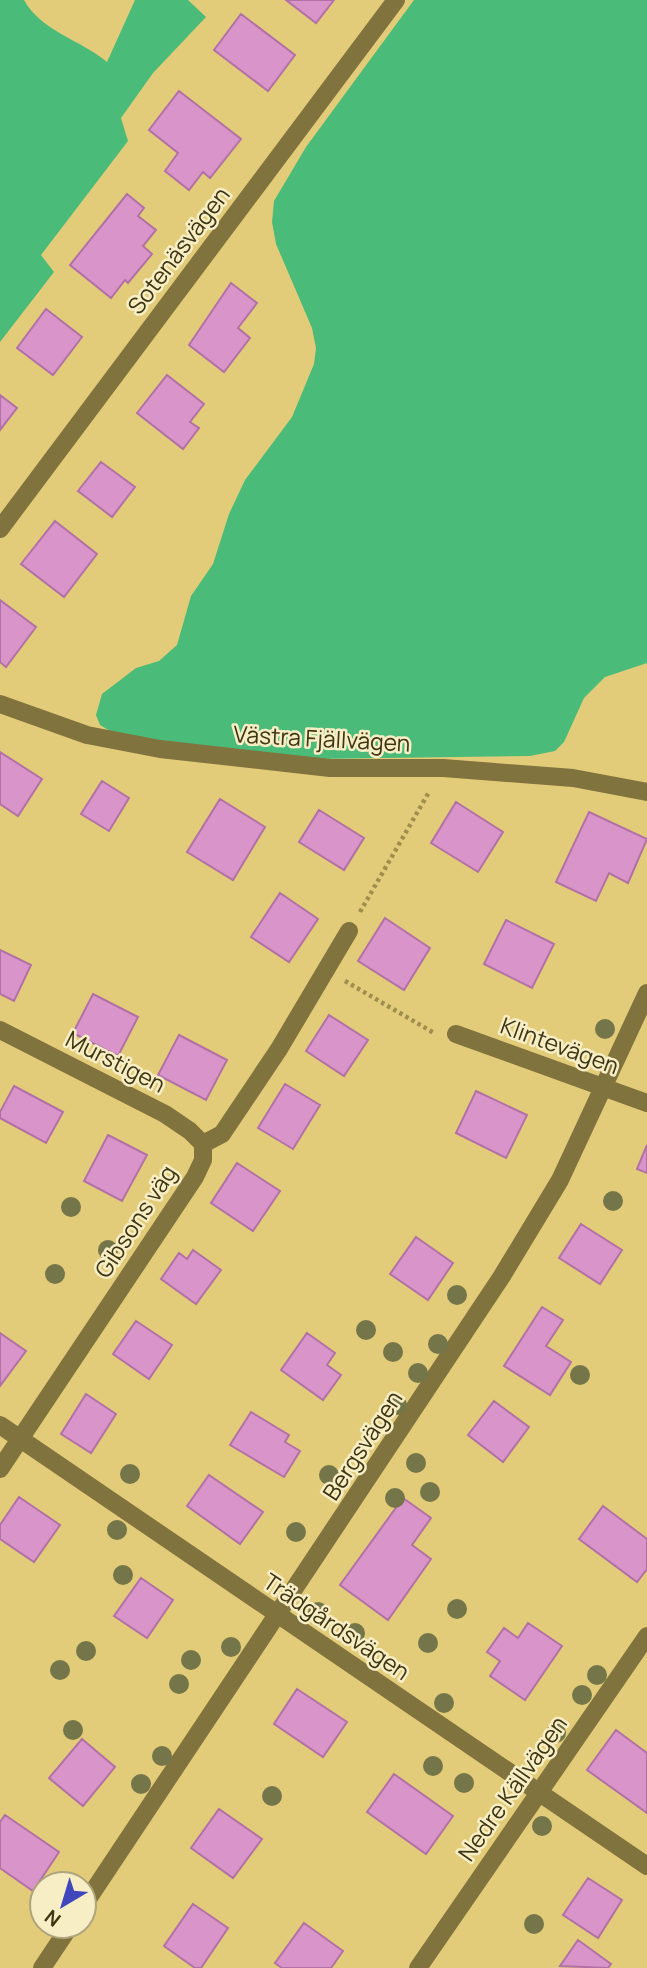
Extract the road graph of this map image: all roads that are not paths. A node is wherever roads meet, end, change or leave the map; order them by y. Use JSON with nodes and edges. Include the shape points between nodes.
{"nodes":[{"id":1,"x":396,"y":0,"type":"edge"},
{"id":2,"x":0,"y":528,"type":"edge"},
{"id":3,"x":0,"y":704,"type":"edge"},
{"id":4,"x":647,"y":792,"type":"edge"},
{"id":5,"x":349,"y":931,"type":"road end"},
{"id":6,"x":647,"y":993,"type":"edge"},
{"id":7,"x":0,"y":1030,"type":"edge"},
{"id":8,"x":456,"y":1034,"type":"road end"},
{"id":9,"x":602,"y":1086,"type":"junction"},
{"id":10,"x":647,"y":1103,"type":"edge"},
{"id":11,"x":204,"y":1144,"type":"junction"},
{"id":12,"x":0,"y":1425,"type":"edge"},
{"id":13,"x":20,"y":1438,"type":"junction"},
{"id":14,"x":0,"y":1469,"type":"edge"},
{"id":15,"x":278,"y":1615,"type":"junction"},
{"id":16,"x":647,"y":1636,"type":"edge"},
{"id":17,"x":538,"y":1792,"type":"junction"},
{"id":18,"x":647,"y":1866,"type":"edge"},
{"id":19,"x":98,"y":1884,"type":"edge"},
{"id":20,"x":61,"y":1940,"type":"edge"},
{"id":21,"x":42,"y":1968,"type":"edge"},
{"id":22,"x":418,"y":1968,"type":"edge"}],
"edges":[{"from":1,"to":2,"type":"street","name":"Sotenäsvägen"},
{"from":3,"to":4,"type":"street","name":"Västra Fjällvägen","via":[[87,735],[160,750],[330,768],[443,768],[573,778]]},
{"from":5,"to":11,"type":"street","via":[[222,1134]]},
{"from":6,"to":9,"type":"street","name":"Bergsvägen"},
{"from":7,"to":11,"type":"street","name":"Murstigen","via":[[165,1114]]},
{"from":8,"to":9,"type":"street","name":"Klintevägen"},
{"from":9,"to":10,"type":"street","name":"Klintevägen"},
{"from":9,"to":15,"type":"street","name":"Bergsvägen","via":[[560,1180],[502,1276]]},
{"from":11,"to":13,"type":"street","name":"Gibsons väg","via":[[195,1178]]},
{"from":12,"to":13,"type":"street","name":"Trädgårdsvägen"},
{"from":13,"to":14,"type":"street","name":"Gibsons väg"},
{"from":13,"to":15,"type":"street","name":"Trädgårdsvägen"},
{"from":15,"to":17,"type":"street","name":"Trädgårdsvägen"},
{"from":15,"to":19,"type":"street","name":"Bergsvägen"},
{"from":16,"to":17,"type":"street","name":"Nedre Källvägen"},
{"from":17,"to":18,"type":"street","name":"Trädgårdsvägen"},
{"from":17,"to":22,"type":"street","name":"Nedre Källvägen"},
{"from":20,"to":21,"type":"street"}]}
